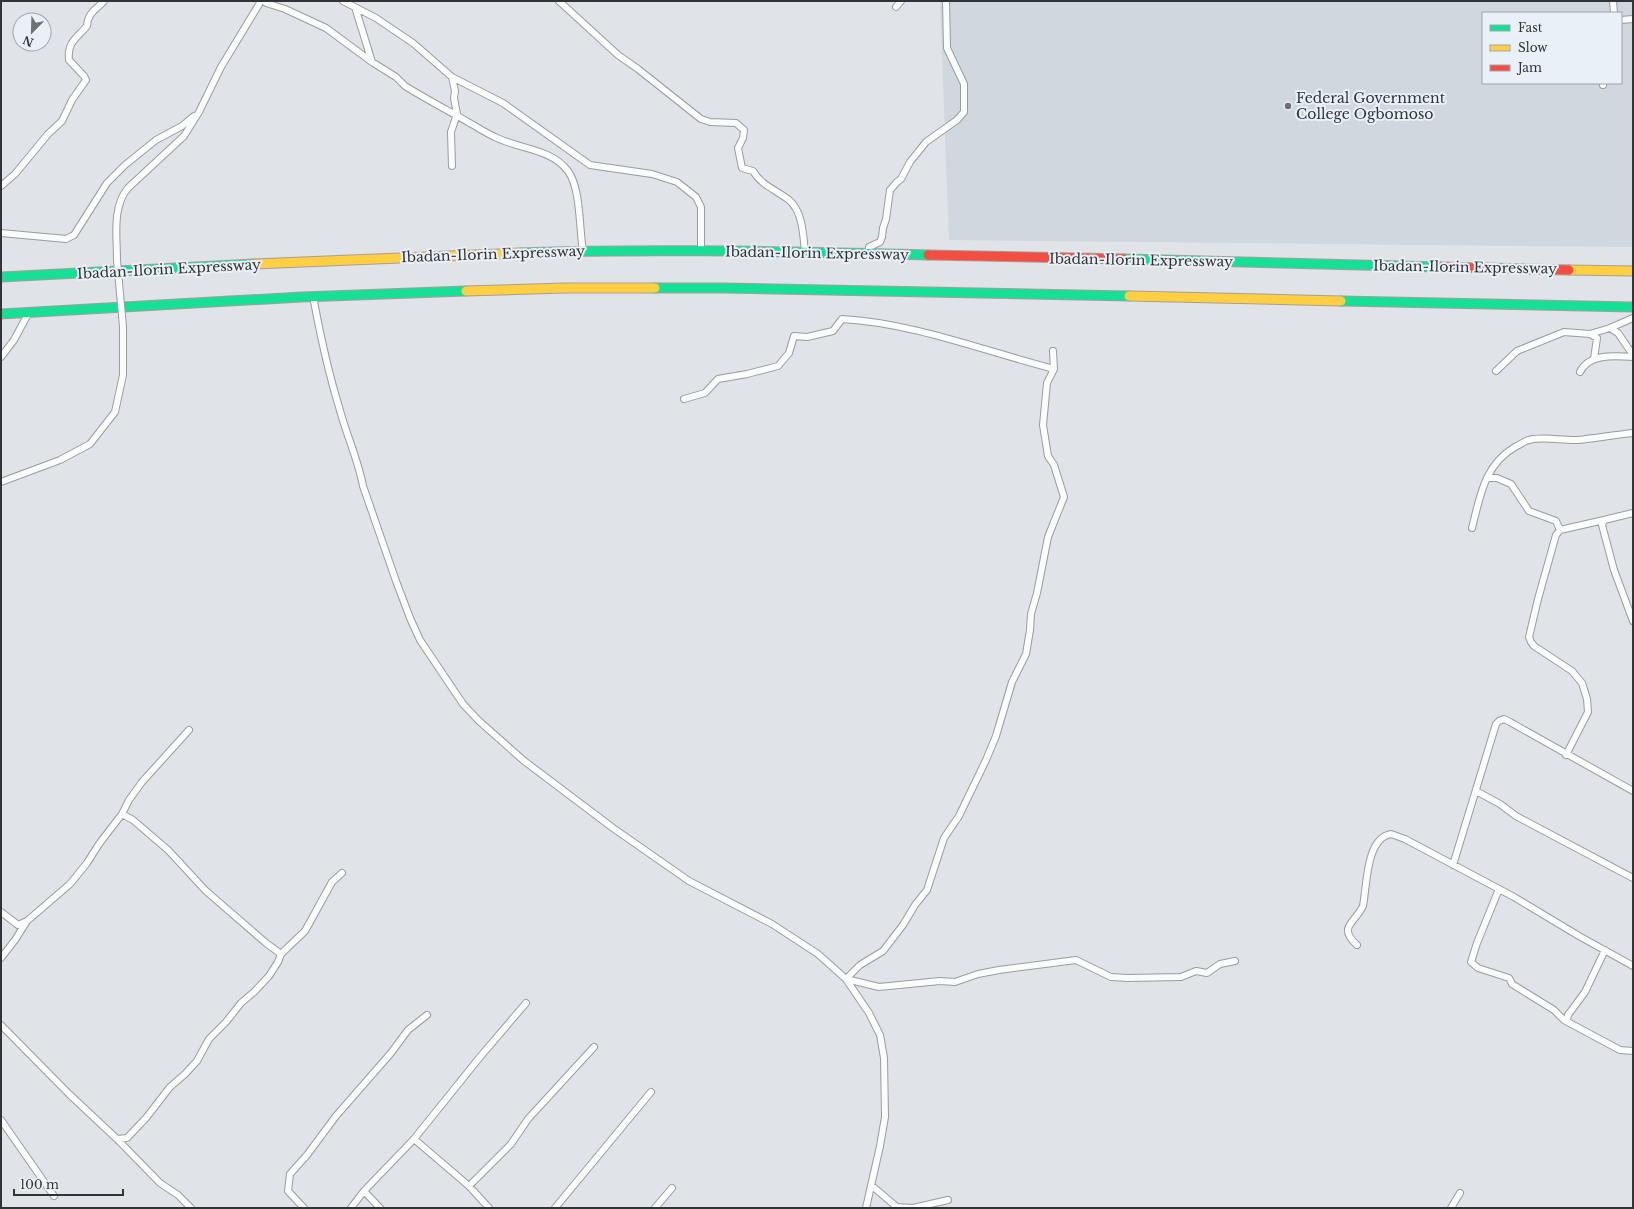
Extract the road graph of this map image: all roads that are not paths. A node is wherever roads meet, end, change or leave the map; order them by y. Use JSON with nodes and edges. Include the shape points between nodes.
{"nodes":[{"id":1,"x":104,"y":1,"type":"edge"},
{"id":2,"x":277,"y":1,"type":"edge"},
{"id":3,"x":344,"y":1,"type":"edge"},
{"id":4,"x":559,"y":1,"type":"edge"},
{"id":5,"x":901,"y":1,"type":"edge"},
{"id":6,"x":946,"y":1,"type":"edge"},
{"id":7,"x":1613,"y":1,"type":"edge"},
{"id":8,"x":262,"y":3,"type":"edge"},
{"id":9,"x":355,"y":7,"type":"junction"},
{"id":10,"x":896,"y":7,"type":"dead end"},
{"id":11,"x":1614,"y":12,"type":"edge"},
{"id":12,"x":1633,"y":19,"type":"edge"},
{"id":13,"x":1622,"y":20,"type":"edge"},
{"id":14,"x":372,"y":62,"type":"junction"},
{"id":15,"x":452,"y":77,"type":"junction"},
{"id":16,"x":199,"y":112,"type":"junction"},
{"id":17,"x":456,"y":116,"type":"junction"},
{"id":18,"x":452,"y":166,"type":"dead end"},
{"id":19,"x":1,"y":186,"type":"edge"},
{"id":20,"x":1,"y":233,"type":"edge"},
{"id":21,"x":701,"y":250,"type":"junction"},
{"id":22,"x":583,"y":251,"type":"junction"},
{"id":23,"x":805,"y":252,"type":"junction"},
{"id":24,"x":868,"y":254,"type":"junction"},
{"id":25,"x":1633,"y":271,"type":"edge"},
{"id":26,"x":1,"y":278,"type":"edge"},
{"id":27,"x":313,"y":296,"type":"junction"},
{"id":28,"x":1633,"y":307,"type":"edge"},
{"id":29,"x":29,"y":312,"type":"junction"},
{"id":30,"x":1,"y":314,"type":"edge"},
{"id":31,"x":1633,"y":318,"type":"edge"},
{"id":32,"x":1610,"y":328,"type":"junction"},
{"id":33,"x":1590,"y":334,"type":"junction"},
{"id":34,"x":1053,"y":351,"type":"dead end"},
{"id":35,"x":1633,"y":356,"type":"edge"},
{"id":36,"x":1,"y":357,"type":"edge"},
{"id":37,"x":1594,"y":359,"type":"junction"},
{"id":38,"x":1054,"y":369,"type":"junction"},
{"id":39,"x":1496,"y":372,"type":"dead end"},
{"id":40,"x":1580,"y":372,"type":"dead end"},
{"id":41,"x":684,"y":399,"type":"dead end"},
{"id":42,"x":1633,"y":433,"type":"edge"},
{"id":43,"x":1487,"y":478,"type":"junction"},
{"id":44,"x":1,"y":482,"type":"edge"},
{"id":45,"x":1633,"y":513,"type":"edge"},
{"id":46,"x":1604,"y":520,"type":"junction"},
{"id":47,"x":1472,"y":528,"type":"dead end"},
{"id":48,"x":1560,"y":530,"type":"junction"},
{"id":49,"x":1633,"y":621,"type":"edge"},
{"id":50,"x":189,"y":730,"type":"dead end"},
{"id":51,"x":1566,"y":755,"type":"junction"},
{"id":52,"x":1476,"y":791,"type":"junction"},
{"id":53,"x":1633,"y":791,"type":"edge"},
{"id":54,"x":122,"y":814,"type":"junction"},
{"id":55,"x":1453,"y":865,"type":"junction"},
{"id":56,"x":342,"y":873,"type":"dead end"},
{"id":57,"x":1633,"y":878,"type":"edge"},
{"id":58,"x":1499,"y":889,"type":"junction"},
{"id":59,"x":1,"y":912,"type":"edge"},
{"id":60,"x":27,"y":921,"type":"junction"},
{"id":61,"x":1357,"y":945,"type":"dead end"},
{"id":62,"x":1605,"y":950,"type":"junction"},
{"id":63,"x":281,"y":954,"type":"junction"},
{"id":64,"x":1,"y":958,"type":"edge"},
{"id":65,"x":1234,"y":961,"type":"dead end"},
{"id":66,"x":1633,"y":966,"type":"edge"},
{"id":67,"x":846,"y":979,"type":"junction"},
{"id":68,"x":526,"y":1003,"type":"dead end"},
{"id":69,"x":427,"y":1015,"type":"dead end"},
{"id":70,"x":1564,"y":1020,"type":"junction"},
{"id":71,"x":1,"y":1025,"type":"edge"},
{"id":72,"x":594,"y":1047,"type":"dead end"},
{"id":73,"x":1633,"y":1051,"type":"edge"},
{"id":74,"x":651,"y":1092,"type":"dead end"},
{"id":75,"x":1,"y":1120,"type":"edge"},
{"id":76,"x":117,"y":1139,"type":"junction"},
{"id":77,"x":414,"y":1139,"type":"junction"},
{"id":78,"x":870,"y":1185,"type":"junction"},
{"id":79,"x":469,"y":1186,"type":"junction"},
{"id":80,"x":672,"y":1188,"type":"dead end"},
{"id":81,"x":364,"y":1191,"type":"junction"},
{"id":82,"x":1460,"y":1194,"type":"dead end"},
{"id":83,"x":54,"y":1196,"type":"dead end"},
{"id":84,"x":948,"y":1200,"type":"dead end"},
{"id":85,"x":898,"y":1207,"type":"edge"},
{"id":86,"x":191,"y":1208,"type":"edge"},
{"id":87,"x":304,"y":1208,"type":"edge"},
{"id":88,"x":351,"y":1208,"type":"edge"},
{"id":89,"x":380,"y":1208,"type":"edge"},
{"id":90,"x":490,"y":1208,"type":"edge"},
{"id":91,"x":555,"y":1208,"type":"edge"},
{"id":92,"x":656,"y":1208,"type":"edge"},
{"id":93,"x":866,"y":1208,"type":"edge"},
{"id":94,"x":1452,"y":1208,"type":"edge"}],
"edges":[{"from":1,"to":19,"type":"street","via":[[94,8],[87,26],[75,37],[70,48],[69,60],[84,76],[86,80],[83,86],[72,100],[62,121],[48,134],[16,174]]},
{"from":2,"to":8,"type":"street"},
{"from":3,"to":9,"type":"street"},
{"from":4,"to":23,"type":"street","via":[[618,55],[701,119],[736,123],[744,130],[744,138],[738,148],[742,168],[753,171],[757,178],[790,200],[800,219]]},
{"from":5,"to":10,"type":"street"},
{"from":6,"to":24,"type":"street","via":[[947,48],[964,84],[964,112],[926,142],[910,162],[901,180],[890,190],[882,237],[880,242],[869,247]]},
{"from":7,"to":11,"type":"street"},
{"from":8,"to":14,"type":"street","via":[[285,9],[326,28]]},
{"from":8,"to":16,"type":"street","via":[[221,67]]},
{"from":9,"to":14,"type":"street"},
{"from":9,"to":15,"type":"street","via":[[413,43]]},
{"from":12,"to":13,"type":"street"},
{"from":14,"to":17,"type":"street","via":[[405,86]]},
{"from":15,"to":17,"type":"street"},
{"from":15,"to":21,"type":"street","via":[[503,103],[590,165],[652,174],[677,182],[696,197],[701,207]]},
{"from":16,"to":20,"type":"street","via":[[182,126],[156,140],[125,165],[107,183],[74,235],[66,239]]},
{"from":16,"to":44,"type":"street","bridge":true,"via":[[184,136],[121,196],[117,209],[123,375],[115,412],[90,444],[60,460]]},
{"from":17,"to":18,"type":"street","via":[[451,132]]},
{"from":17,"to":22,"type":"street","via":[[510,144],[536,150],[559,161],[569,172],[574,187]]},
{"from":21,"to":22,"type":"highway","name":"Ibadan-Ilorin Expressway"},
{"from":21,"to":23,"type":"highway","name":"Ibadan-Ilorin Expressway"},
{"from":22,"to":26,"type":"highway","name":"Ibadan-Ilorin Expressway","via":[[300,262]]},
{"from":23,"to":24,"type":"highway","name":"Ibadan-Ilorin Expressway"},
{"from":24,"to":25,"type":"highway","name":"Ibadan-Ilorin Expressway"},
{"from":27,"to":28,"type":"highway","via":[[565,288],[715,288]]},
{"from":27,"to":29,"type":"highway"},
{"from":27,"to":67,"type":"street","via":[[339,408],[396,581],[420,640],[463,704],[523,760],[613,828],[689,881],[772,924],[818,954]]},
{"from":29,"to":30,"type":"highway"},
{"from":29,"to":36,"type":"street","via":[[14,340]]},
{"from":31,"to":32,"type":"street"},
{"from":32,"to":33,"type":"street"},
{"from":32,"to":35,"type":"street","via":[[1618,333]]},
{"from":33,"to":37,"type":"street","via":[[1597,338]]},
{"from":33,"to":39,"type":"street","via":[[1564,332],[1517,351]]},
{"from":34,"to":38,"type":"street"},
{"from":35,"to":37,"type":"street"},
{"from":37,"to":40,"type":"street","via":[[1582,367]]},
{"from":38,"to":41,"type":"street","via":[[871,320],[842,319],[833,331],[807,337],[794,336],[789,353],[778,366],[718,379],[705,393]]},
{"from":38,"to":67,"type":"street","via":[[1048,383],[1043,425],[1048,456],[1054,465],[1064,497],[1048,538],[1031,614],[1026,654],[1012,682],[986,760],[960,816],[944,838],[926,890],[883,951],[860,965]]},
{"from":42,"to":43,"type":"street","via":[[1578,440],[1527,440],[1506,452]]},
{"from":43,"to":47,"type":"street"},
{"from":43,"to":48,"type":"street","via":[[1497,478],[1511,484],[1529,511],[1556,521]]},
{"from":45,"to":46,"type":"street"},
{"from":46,"to":48,"type":"street"},
{"from":46,"to":49,"type":"street","via":[[1602,530]]},
{"from":48,"to":51,"type":"street","via":[[1556,535],[1529,637],[1534,646],[1572,671],[1582,683],[1588,699],[1588,712]]},
{"from":50,"to":54,"type":"street","via":[[142,782]]},
{"from":51,"to":52,"type":"street","via":[[1510,722],[1499,720]]},
{"from":51,"to":53,"type":"street"},
{"from":52,"to":55,"type":"street"},
{"from":52,"to":57,"type":"street","via":[[1516,816]]},
{"from":54,"to":60,"type":"street","via":[[70,884]]},
{"from":54,"to":63,"type":"street","via":[[133,820],[168,850],[206,891]]},
{"from":55,"to":58,"type":"street"},
{"from":55,"to":61,"type":"street","via":[[1397,835],[1391,834],[1380,838],[1373,848],[1363,906],[1348,928],[1347,933]]},
{"from":56,"to":63,"type":"street","via":[[332,882],[305,931]]},
{"from":58,"to":62,"type":"street"},
{"from":58,"to":70,"type":"street","via":[[1471,962],[1478,968],[1509,978],[1512,984],[1554,1010]]},
{"from":59,"to":60,"type":"street","via":[[18,925]]},
{"from":60,"to":64,"type":"street"},
{"from":62,"to":66,"type":"street"},
{"from":62,"to":70,"type":"street","via":[[1584,992],[1567,1020]]},
{"from":63,"to":76,"type":"street","via":[[269,976],[209,1039],[197,1061],[170,1087],[128,1138]]},
{"from":65,"to":67,"type":"street","via":[[1220,964],[1207,973],[1196,971],[1181,977],[1111,977],[1076,960],[1000,970],[955,982],[879,987]]},
{"from":67,"to":78,"type":"street","via":[[866,1007],[880,1035],[884,1058],[885,1117]]},
{"from":68,"to":77,"type":"street"},
{"from":69,"to":87,"type":"street","via":[[408,1030],[290,1174],[288,1191]]},
{"from":70,"to":73,"type":"street","via":[[1620,1050]]},
{"from":71,"to":76,"type":"street"},
{"from":72,"to":79,"type":"street","via":[[528,1119],[511,1144]]},
{"from":74,"to":91,"type":"street"},
{"from":75,"to":83,"type":"street"},
{"from":76,"to":86,"type":"street","via":[[160,1183]]},
{"from":77,"to":79,"type":"street"},
{"from":77,"to":81,"type":"street"},
{"from":78,"to":85,"type":"street"},
{"from":78,"to":93,"type":"street"},
{"from":79,"to":90,"type":"street"},
{"from":80,"to":92,"type":"street"},
{"from":81,"to":88,"type":"street"},
{"from":81,"to":89,"type":"street"},
{"from":82,"to":94,"type":"street"},
{"from":84,"to":85,"type":"street","via":[[913,1208]]}]}
